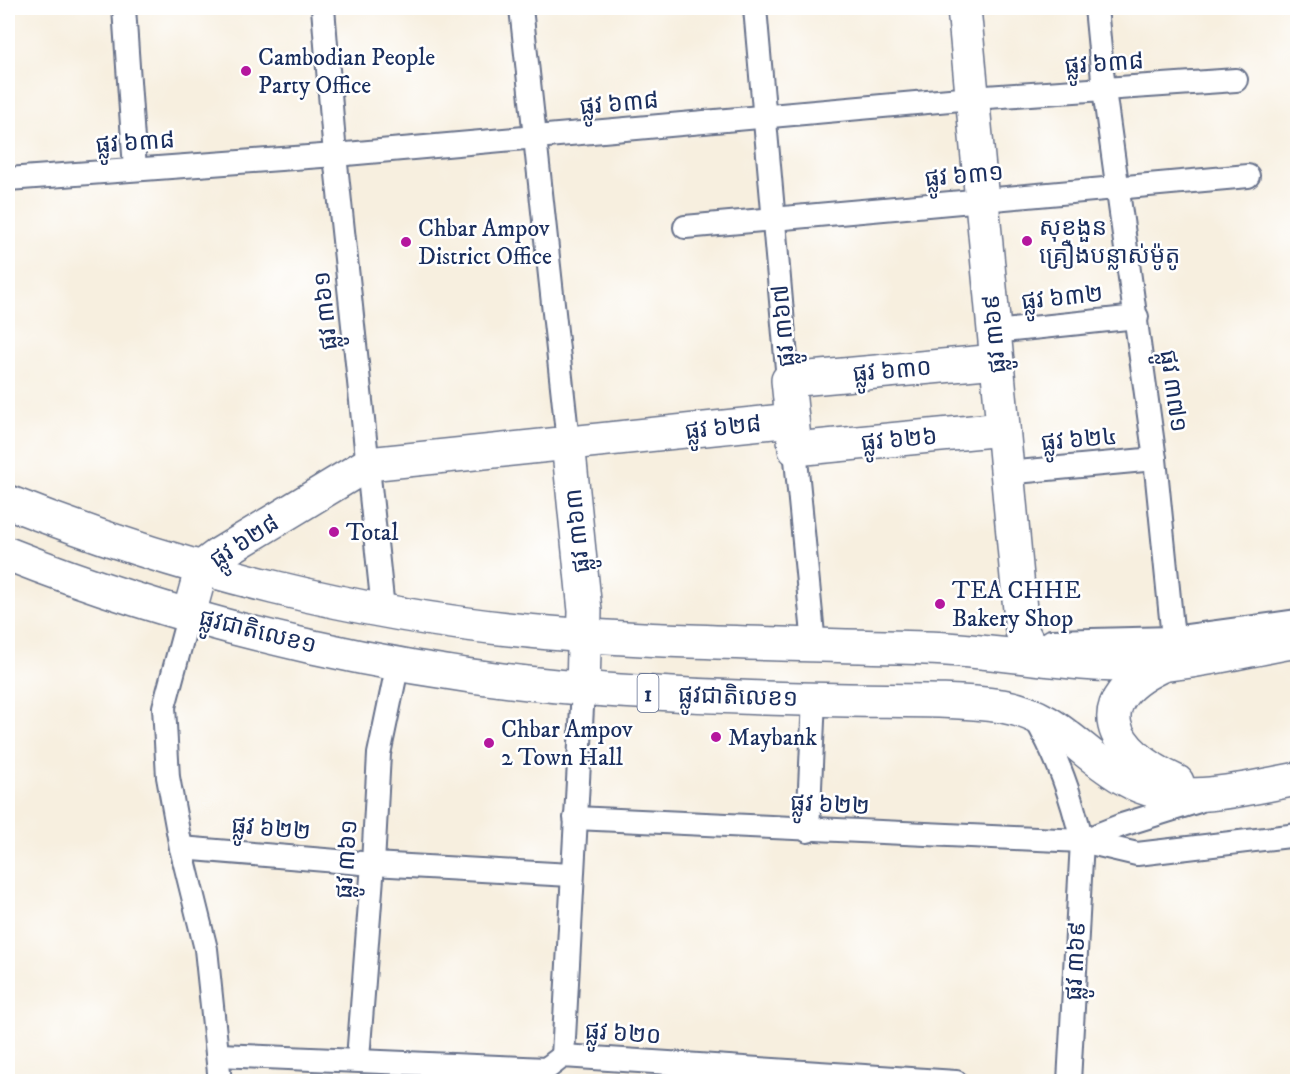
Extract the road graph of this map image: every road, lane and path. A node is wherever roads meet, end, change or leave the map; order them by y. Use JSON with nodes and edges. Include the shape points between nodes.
{"nodes":[{"id":1,"x":124,"y":8,"type":"edge"},
{"id":2,"x":323,"y":8,"type":"edge"},
{"id":3,"x":521,"y":8,"type":"edge"},
{"id":4,"x":755,"y":8,"type":"edge"},
{"id":5,"x":964,"y":8,"type":"edge"},
{"id":6,"x":1096,"y":8,"type":"edge"},
{"id":7,"x":1236,"y":80,"type":"dead end"},
{"id":8,"x":1104,"y":90,"type":"junction"},
{"id":9,"x":972,"y":98,"type":"junction"},
{"id":10,"x":765,"y":117,"type":"junction"},
{"id":11,"x":534,"y":137,"type":"junction"},
{"id":12,"x":335,"y":155,"type":"junction"},
{"id":13,"x":135,"y":169,"type":"junction"},
{"id":14,"x":1248,"y":176,"type":"dead end"},
{"id":15,"x":8,"y":179,"type":"edge"},
{"id":16,"x":1119,"y":188,"type":"junction"},
{"id":17,"x":982,"y":200,"type":"junction"},
{"id":18,"x":774,"y":218,"type":"junction"},
{"id":19,"x":685,"y":227,"type":"dead end"},
{"id":20,"x":1137,"y":317,"type":"junction"},
{"id":21,"x":995,"y":346,"type":"junction"},
{"id":22,"x":788,"y":380,"type":"junction"},
{"id":23,"x":1003,"y":429,"type":"junction"},
{"id":24,"x":794,"y":434,"type":"junction"},
{"id":25,"x":568,"y":442,"type":"junction"},
{"id":26,"x":1155,"y":459,"type":"junction"},
{"id":27,"x":368,"y":464,"type":"junction"},
{"id":28,"x":1007,"y":473,"type":"junction"},
{"id":29,"x":8,"y":502,"type":"edge"},
{"id":30,"x":8,"y":554,"type":"edge"},
{"id":31,"x":202,"y":567,"type":"junction"},
{"id":32,"x":383,"y":609,"type":"junction"},
{"id":33,"x":189,"y":614,"type":"junction"},
{"id":34,"x":1298,"y":621,"type":"edge"},
{"id":35,"x":585,"y":635,"type":"junction"},
{"id":36,"x":1298,"y":641,"type":"edge"},
{"id":37,"x":814,"y":645,"type":"junction"},
{"id":38,"x":1170,"y":651,"type":"junction"},
{"id":39,"x":1035,"y":656,"type":"junction"},
{"id":40,"x":398,"y":663,"type":"junction"},
{"id":41,"x":583,"y":689,"type":"junction"},
{"id":42,"x":814,"y":699,"type":"junction"},
{"id":43,"x":1034,"y":714,"type":"junction"},
{"id":44,"x":1289,"y":780,"type":"edge"},
{"id":45,"x":1227,"y":792,"type":"junction"},
{"id":46,"x":575,"y":818,"type":"junction"},
{"id":47,"x":808,"y":831,"type":"junction"},
{"id":48,"x":1298,"y":835,"type":"edge"},
{"id":49,"x":1082,"y":841,"type":"junction"},
{"id":50,"x":181,"y":848,"type":"junction"},
{"id":51,"x":374,"y":864,"type":"junction"},
{"id":52,"x":571,"y":875,"type":"junction"},
{"id":53,"x":219,"y":1055,"type":"junction"},
{"id":54,"x":563,"y":1056,"type":"junction"},
{"id":55,"x":358,"y":1059,"type":"junction"},
{"id":56,"x":787,"y":1076,"type":"edge"},
{"id":57,"x":220,"y":1082,"type":"edge"},
{"id":58,"x":956,"y":1082,"type":"edge"},
{"id":59,"x":1069,"y":1082,"type":"edge"}],
"edges":[{"from":1,"to":13,"type":"street"},
{"from":2,"to":12,"type":"street","name":"ផ្លូវ ៣៦១"},
{"from":3,"to":11,"type":"street","name":"ផ្លូវ ៣៦៣"},
{"from":4,"to":10,"type":"street","name":"ផ្លូវ ៣៦៧"},
{"from":5,"to":9,"type":"main road","name":"ផ្លូវ ៣៦៩"},
{"from":6,"to":8,"type":"street","name":"ផ្លូវ ៣៧១"},
{"from":7,"to":8,"type":"street","name":"ផ្លូវ ៦៣៨"},
{"from":8,"to":9,"type":"street","name":"ផ្លូវ ៦៣៨"},
{"from":8,"to":16,"type":"street","name":"ផ្លូវ ៣៧១"},
{"from":9,"to":10,"type":"street","name":"ផ្លូវ ៦៣៨"},
{"from":9,"to":17,"type":"main road","name":"ផ្លូវ ៣៦៩"},
{"from":10,"to":11,"type":"street","name":"ផ្លូវ ៦៣៨"},
{"from":10,"to":18,"type":"street","name":"ផ្លូវ ៣៦៧"},
{"from":11,"to":12,"type":"street","name":"ផ្លូវ ៦៣៨"},
{"from":11,"to":25,"type":"street","name":"ផ្លូវ ៣៦៣"},
{"from":12,"to":13,"type":"street","name":"ផ្លូវ ៦៣៨"},
{"from":12,"to":27,"type":"street","name":"ផ្លូវ ៣៦១"},
{"from":13,"to":15,"type":"street","name":"ផ្លូវ ៦៣៨"},
{"from":14,"to":16,"type":"street","name":"ផ្លូវ ៦៣១"},
{"from":16,"to":17,"type":"street","name":"ផ្លូវ ៦៣១"},
{"from":16,"to":20,"type":"street","name":"ផ្លូវ ៣៧១"},
{"from":17,"to":18,"type":"street","name":"ផ្លូវ ៦៣១"},
{"from":17,"to":21,"type":"main road","name":"ផ្លូវ ៣៦៩"},
{"from":18,"to":19,"type":"street","name":"ផ្លូវ ៦៣១"},
{"from":18,"to":22,"type":"street","name":"ផ្លូវ ៣៦៧"},
{"from":20,"to":21,"type":"street","name":"ផ្លូវ ៦៣២"},
{"from":20,"to":26,"type":"street","name":"ផ្លូវ ៣៧១"},
{"from":21,"to":22,"type":"main road","name":"ផ្លូវ ៦៣០"},
{"from":21,"to":23,"type":"main road","name":"ផ្លូវ ៣៦៩"},
{"from":22,"to":24,"type":"main road","name":"ផ្លូវ ៣៦៧"},
{"from":23,"to":24,"type":"main road","name":"ផ្លូវ ៦២៦"},
{"from":23,"to":28,"type":"main road","name":"ផ្លូវ ៣៦៩"},
{"from":24,"to":25,"type":"main road","name":"ផ្លូវ ៦២៨"},
{"from":24,"to":37,"type":"street","name":"ផ្លូវ ៣៦៧"},
{"from":25,"to":27,"type":"main road","name":"ផ្លូវ ៦២៨"},
{"from":25,"to":35,"type":"main road","name":"ផ្លូវ ៣៦៣"},
{"from":26,"to":28,"type":"street","name":"ផ្លូវ ៦២៤"},
{"from":26,"to":38,"type":"street","name":"ផ្លូវ ៣៧១"},
{"from":27,"to":31,"type":"main road","name":"ផ្លូវ ៦២៨"},
{"from":27,"to":32,"type":"street","name":"ផ្លូវ ៣៦១"},
{"from":28,"to":39,"type":"main road","name":"ផ្លូវ ៣៦៩","via":[[1022,631]]},
{"from":29,"to":31,"type":"main road","name":"ផ្លូវជាតិលេខ១","number":"1"},
{"from":30,"to":33,"type":"main road","name":"ផ្លូវជាតិលេខ១","number":"1"},
{"from":31,"to":32,"type":"main road","name":"ផ្លូវជាតិលេខ១","number":"1"},
{"from":31,"to":33,"type":"main road","name":"ផ្លូវ ៦២៨"},
{"from":32,"to":35,"type":"main road","name":"ផ្លូវជាតិលេខ១","number":"1","via":[[457,622]]},
{"from":33,"to":40,"type":"main road","name":"ផ្លូវជាតិលេខ១","number":"1"},
{"from":33,"to":50,"type":"street","name":"ផ្លូវ ៦២៨","via":[[164,706],[168,777]]},
{"from":34,"to":38,"type":"street"},
{"from":35,"to":37,"type":"main road","name":"ផ្លូវជាតិលេខ១","number":"1"},
{"from":35,"to":41,"type":"main road","name":"ផ្លូវ ៣៦៣"},
{"from":36,"to":38,"type":"main road","name":"ផ្លូវជាតិលេខ១","number":"1","via":[[1257,648]]},
{"from":37,"to":39,"type":"main road","name":"ផ្លូវជាតិលេខ១","number":"1","via":[[964,649]]},
{"from":38,"to":39,"type":"main road","name":"ផ្លូវជាតិលេខ១","number":"1","via":[[1102,663]]},
{"from":38,"to":45,"type":"main road","via":[[1123,690],[1115,717],[1120,737],[1141,762],[1163,776],[1199,790]]},
{"from":40,"to":41,"type":"main road","name":"ផ្លូវជាតិលេខ១","number":"1","via":[[501,681]]},
{"from":40,"to":51,"type":"street","name":"ផ្លូវ ៣៦១","via":[[379,754]]},
{"from":41,"to":42,"type":"main road","name":"ផ្លូវជាតិលេខ១","number":"1"},
{"from":41,"to":46,"type":"street","name":"ផ្លូវ ៣៦៣"},
{"from":42,"to":43,"type":"main road","name":"ផ្លូវជាតិលេខ១","number":"1","via":[[968,702]]},
{"from":42,"to":47,"type":"street"},
{"from":43,"to":45,"type":"main road","name":"ផ្លូវជាតិលេខ១","number":"1","via":[[1054,724],[1127,780],[1150,790],[1174,794]]},
{"from":43,"to":49,"type":"street","name":"ផ្លូវ ៣៦៩","via":[[1056,755]]},
{"from":44,"to":45,"type":"main road","name":"ផ្លូវជាតិលេខ១","number":"1"},
{"from":45,"to":49,"type":"street"},
{"from":46,"to":47,"type":"street","name":"ផ្លូវ ៦២២"},
{"from":46,"to":52,"type":"street","name":"ផ្លូវ ៣៦៣"},
{"from":47,"to":49,"type":"street","name":"ផ្លូវ ៦២២"},
{"from":48,"to":49,"type":"street","via":[[1137,854]]},
{"from":49,"to":59,"type":"street","name":"ផ្លូវ ៣៦៩"},
{"from":50,"to":51,"type":"street","name":"ផ្លូវ ៦២២"},
{"from":50,"to":53,"type":"street","name":"ផ្លូវ ៦២៨","via":[[206,949]]},
{"from":51,"to":52,"type":"street","name":"ផ្លូវ ៦២២"},
{"from":51,"to":55,"type":"street","name":"ផ្លូវ ៣៦១"},
{"from":52,"to":54,"type":"street","name":"ផ្លូវ ៣៦៣"},
{"from":53,"to":55,"type":"street","name":"ផ្លូវ ៦២០"},
{"from":53,"to":57,"type":"street","name":"ផ្លូវ ៦២៨"},
{"from":54,"to":55,"type":"street","name":"ផ្លូវ ៦២០","via":[[546,1069]]},
{"from":54,"to":56,"type":"street","name":"ផ្លូវ ៦២០"},
{"from":56,"to":58,"type":"street","name":"ផ្លូវ ៦២០"}]}
